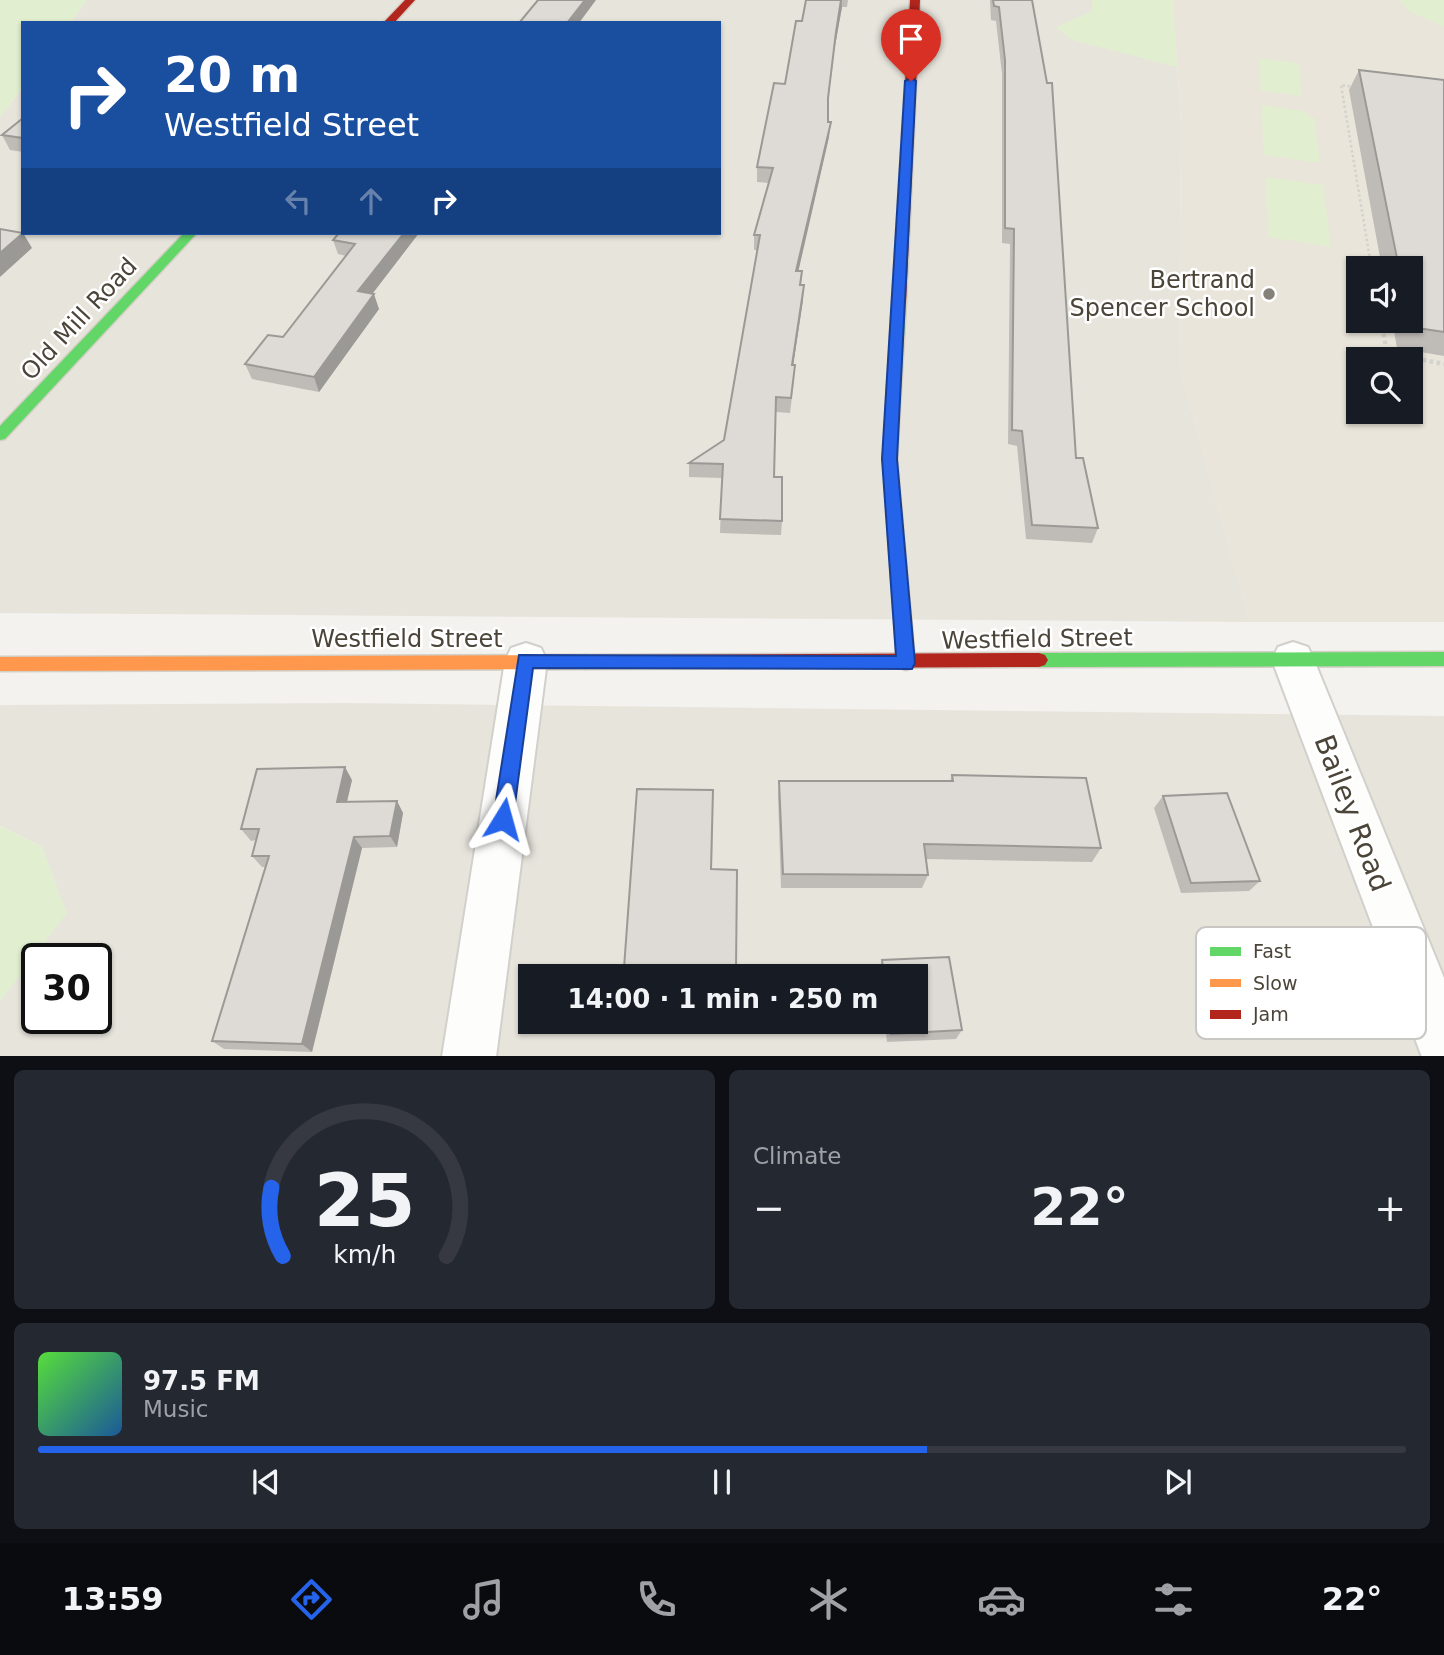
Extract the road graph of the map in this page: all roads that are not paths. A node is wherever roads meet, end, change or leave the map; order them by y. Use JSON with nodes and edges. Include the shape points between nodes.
{"nodes":[{"id":1,"x":410,"y":0,"type":"edge"},
{"id":2,"x":915,"y":0,"type":"edge"},
{"id":3,"x":390,"y":21,"type":"edge"},
{"id":4,"x":189,"y":235,"type":"edge"},
{"id":5,"x":0,"y":435,"type":"edge"},
{"id":6,"x":1444,"y":659,"type":"edge"},
{"id":7,"x":1293,"y":660,"type":"junction"},
{"id":8,"x":526,"y":661,"type":"junction"},
{"id":9,"x":906,"y":663,"type":"junction"},
{"id":10,"x":0,"y":664,"type":"edge"},
{"id":11,"x":1398,"y":927,"type":"edge"},
{"id":12,"x":1426,"y":998,"type":"edge"},
{"id":13,"x":1444,"y":1044,"type":"edge"},
{"id":14,"x":469,"y":1056,"type":"edge"}],
"edges":[{"from":1,"to":3,"type":"street"},
{"from":2,"to":9,"type":"street","via":[[890,459]]},
{"from":4,"to":5,"type":"street","name":"Old Mill Road"},
{"from":6,"to":7,"type":"street","name":"Westfield Street"},
{"from":7,"to":9,"type":"street","name":"Westfield Street"},
{"from":7,"to":11,"type":"street","name":"Bailey Road"},
{"from":8,"to":9,"type":"street","name":"Westfield Street"},
{"from":8,"to":10,"type":"street","name":"Westfield Street"},
{"from":8,"to":14,"type":"street"},
{"from":12,"to":13,"type":"street","name":"Bailey Road"}]}
